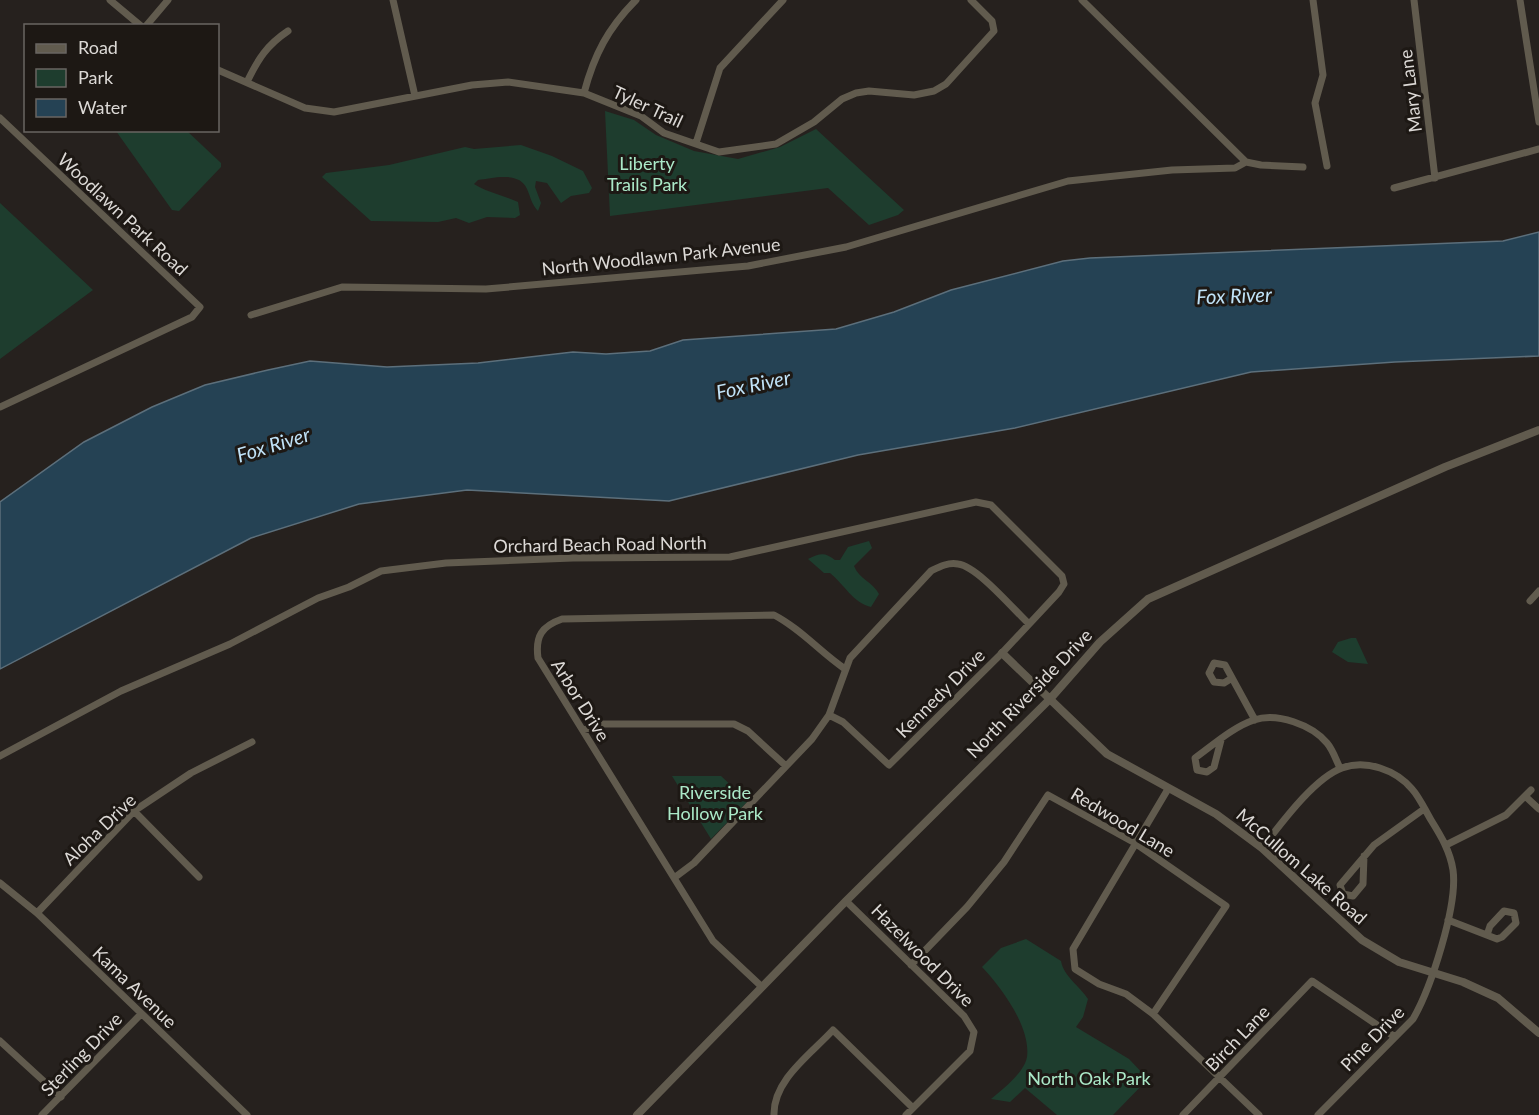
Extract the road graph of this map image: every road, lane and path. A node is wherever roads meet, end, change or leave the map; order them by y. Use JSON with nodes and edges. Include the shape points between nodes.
{"nodes":[{"id":1,"x":110,"y":0,"type":"edge"},
{"id":2,"x":168,"y":0,"type":"edge"},
{"id":3,"x":393,"y":0,"type":"edge"},
{"id":4,"x":636,"y":0,"type":"edge"},
{"id":5,"x":783,"y":0,"type":"edge"},
{"id":6,"x":971,"y":0,"type":"edge"},
{"id":7,"x":1082,"y":0,"type":"edge"},
{"id":8,"x":1313,"y":0,"type":"edge"},
{"id":9,"x":1414,"y":0,"type":"edge"},
{"id":10,"x":1520,"y":0,"type":"edge"},
{"id":11,"x":139,"y":24,"type":"edge"},
{"id":12,"x":148,"y":24,"type":"edge"},
{"id":13,"x":288,"y":31,"type":"dead end"},
{"id":14,"x":219,"y":70,"type":"edge"},
{"id":15,"x":247,"y":82,"type":"junction"},
{"id":16,"x":584,"y":93,"type":"junction"},
{"id":17,"x":415,"y":96,"type":"junction"},
{"id":18,"x":0,"y":118,"type":"edge"},
{"id":19,"x":1539,"y":122,"type":"edge"},
{"id":20,"x":696,"y":143,"type":"junction"},
{"id":21,"x":1539,"y":148,"type":"edge"},
{"id":22,"x":1246,"y":162,"type":"junction"},
{"id":23,"x":1327,"y":166,"type":"dead end"},
{"id":24,"x":1303,"y":167,"type":"dead end"},
{"id":25,"x":1435,"y":178,"type":"junction"},
{"id":26,"x":1394,"y":188,"type":"dead end"},
{"id":27,"x":251,"y":315,"type":"dead end"},
{"id":28,"x":0,"y":407,"type":"edge"},
{"id":29,"x":1539,"y":430,"type":"edge"},
{"id":30,"x":1064,"y":584,"type":"joint"},
{"id":31,"x":1539,"y":591,"type":"edge"},
{"id":32,"x":1530,"y":601,"type":"dead end"},
{"id":33,"x":1029,"y":624,"type":"junction"},
{"id":34,"x":1002,"y":653,"type":"junction"},
{"id":35,"x":845,"y":669,"type":"junction"},
{"id":36,"x":1232,"y":678,"type":"dead end"},
{"id":37,"x":1050,"y":699,"type":"junction"},
{"id":38,"x":829,"y":715,"type":"junction"},
{"id":39,"x":1255,"y":720,"type":"junction"},
{"id":40,"x":583,"y":730,"type":"junction"},
{"id":41,"x":1221,"y":740,"type":"junction"},
{"id":42,"x":252,"y":742,"type":"dead end"},
{"id":43,"x":0,"y":756,"type":"edge"},
{"id":44,"x":786,"y":766,"type":"junction"},
{"id":45,"x":1340,"y":768,"type":"junction"},
{"id":46,"x":1168,"y":789,"type":"junction"},
{"id":47,"x":1424,"y":809,"type":"junction"},
{"id":48,"x":1539,"y":809,"type":"edge"},
{"id":49,"x":134,"y":811,"type":"junction"},
{"id":50,"x":1134,"y":843,"type":"junction"},
{"id":51,"x":1446,"y":845,"type":"junction"},
{"id":52,"x":1262,"y":848,"type":"junction"},
{"id":53,"x":1364,"y":856,"type":"junction"},
{"id":54,"x":200,"y":877,"type":"dead end"},
{"id":55,"x":674,"y":878,"type":"junction"},
{"id":56,"x":0,"y":883,"type":"edge"},
{"id":57,"x":846,"y":901,"type":"junction"},
{"id":58,"x":37,"y":913,"type":"junction"},
{"id":59,"x":1448,"y":920,"type":"junction"},
{"id":60,"x":1487,"y":934,"type":"junction"},
{"id":61,"x":911,"y":965,"type":"junction"},
{"id":62,"x":1433,"y":972,"type":"junction"},
{"id":63,"x":762,"y":987,"type":"junction"},
{"id":64,"x":141,"y":1014,"type":"junction"},
{"id":65,"x":1153,"y":1014,"type":"junction"},
{"id":66,"x":1539,"y":1033,"type":"edge"},
{"id":67,"x":1395,"y":1037,"type":"junction"},
{"id":68,"x":0,"y":1041,"type":"edge"},
{"id":69,"x":1220,"y":1076,"type":"junction"},
{"id":70,"x":61,"y":1097,"type":"junction"},
{"id":71,"x":913,"y":1108,"type":"junction"},
{"id":72,"x":42,"y":1115,"type":"edge"},
{"id":73,"x":247,"y":1115,"type":"edge"},
{"id":74,"x":637,"y":1115,"type":"edge"},
{"id":75,"x":774,"y":1115,"type":"edge"},
{"id":76,"x":906,"y":1115,"type":"edge"},
{"id":77,"x":1183,"y":1115,"type":"edge"},
{"id":78,"x":1259,"y":1115,"type":"edge"},
{"id":79,"x":1318,"y":1115,"type":"edge"}],
"edges":[{"from":1,"to":11,"type":"street"},
{"from":2,"to":12,"type":"street"},
{"from":3,"to":17,"type":"street"},
{"from":4,"to":16,"type":"street","via":[[615,21],[597,50]]},
{"from":5,"to":20,"type":"street","via":[[720,68]]},
{"from":6,"to":20,"type":"street","name":"Tyler Trail","via":[[990,19],[994,27],[992,36],[946,84],[934,91],[914,95],[856,93],[776,144],[719,152]]},
{"from":7,"to":22,"type":"street"},
{"from":8,"to":23,"type":"street","via":[[1323,75],[1316,103]]},
{"from":9,"to":25,"type":"street","name":"Mary Lane"},
{"from":10,"to":19,"type":"street"},
{"from":13,"to":15,"type":"street","via":[[261,54]]},
{"from":14,"to":15,"type":"street","name":"Tyler Trail"},
{"from":15,"to":17,"type":"street","name":"Tyler Trail","via":[[305,108],[334,112]]},
{"from":16,"to":17,"type":"street","name":"Tyler Trail","via":[[508,82]]},
{"from":16,"to":20,"type":"street","name":"Tyler Trail","via":[[641,116],[664,133]]},
{"from":18,"to":28,"type":"street","name":"Woodlawn Park Road","via":[[200,307],[192,317]]},
{"from":21,"to":25,"type":"street"},
{"from":22,"to":24,"type":"street"},
{"from":22,"to":27,"type":"street","name":"North Woodlawn Park Avenue","via":[[1235,168],[1068,181],[846,247],[748,266],[486,289],[342,287]]},
{"from":25,"to":26,"type":"street"},
{"from":29,"to":37,"type":"street","name":"North Riverside Drive","via":[[1445,467],[1148,599],[1100,642]]},
{"from":30,"to":33,"type":"street","name":"Kennedy Drive"},
{"from":30,"to":43,"type":"street","name":"Orchard Beach Road North","via":[[1057,569],[991,504],[976,502],[730,557],[515,560],[381,571],[122,691]]},
{"from":31,"to":32,"type":"street"},
{"from":33,"to":34,"type":"street","name":"Kennedy Drive"},
{"from":33,"to":35,"type":"street","via":[[971,569],[945,564],[922,579],[850,658]]},
{"from":34,"to":37,"type":"street","name":"McCullom Lake Road"},
{"from":34,"to":38,"type":"street","name":"Kennedy Drive","via":[[889,765],[843,722]]},
{"from":35,"to":38,"type":"street"},
{"from":35,"to":40,"type":"street","name":"Arbor Drive","via":[[797,628],[774,615],[562,619],[540,633],[536,645],[538,658]]},
{"from":36,"to":39,"type":"street"},
{"from":37,"to":46,"type":"street","name":"McCullom Lake Road","via":[[1107,754]]},
{"from":37,"to":57,"type":"street","name":"North Riverside Drive"},
{"from":38,"to":44,"type":"street"},
{"from":39,"to":41,"type":"street"},
{"from":39,"to":45,"type":"street","via":[[1279,718],[1310,731],[1328,744]]},
{"from":40,"to":44,"type":"street","via":[[602,724],[734,724],[748,730]]},
{"from":40,"to":55,"type":"street","name":"Arbor Drive"},
{"from":41,"to":41,"type":"street","via":[[1194,758],[1197,770],[1207,772],[1214,767]]},
{"from":42,"to":49,"type":"street","name":"Aloha Drive","via":[[191,773]]},
{"from":44,"to":55,"type":"street","via":[[694,863]]},
{"from":45,"to":47,"type":"street","name":"Pine Drive","via":[[1371,765],[1389,772],[1413,790]]},
{"from":45,"to":52,"type":"street","via":[[1322,779]]},
{"from":46,"to":50,"type":"street"},
{"from":46,"to":52,"type":"street","name":"McCullom Lake Road","via":[[1216,814]]},
{"from":47,"to":51,"type":"street","name":"Pine Drive"},
{"from":47,"to":53,"type":"street"},
{"from":48,"to":51,"type":"street","via":[[1528,793],[1506,814]]},
{"from":49,"to":54,"type":"street"},
{"from":49,"to":58,"type":"street","name":"Aloha Drive"},
{"from":50,"to":61,"type":"street","name":"Redwood Lane","via":[[1048,795],[1004,862]]},
{"from":50,"to":65,"type":"street","via":[[1073,949],[1075,969],[1126,994]]},
{"from":50,"to":65,"type":"street","name":"Redwood Lane","via":[[1226,906]]},
{"from":51,"to":59,"type":"street","name":"Pine Drive","via":[[1453,871]]},
{"from":52,"to":62,"type":"street","name":"McCullom Lake Road","via":[[1362,940],[1400,962]]},
{"from":53,"to":53,"type":"street","via":[[1340,885],[1343,894],[1353,896],[1364,884]]},
{"from":55,"to":63,"type":"street","name":"Arbor Drive","via":[[713,941]]},
{"from":56,"to":58,"type":"street","name":"Kama Avenue"},
{"from":57,"to":61,"type":"street","name":"Hazelwood Drive"},
{"from":57,"to":63,"type":"street","name":"North Riverside Drive"},
{"from":58,"to":64,"type":"street","name":"Kama Avenue"},
{"from":59,"to":60,"type":"street"},
{"from":59,"to":62,"type":"street","name":"Pine Drive"},
{"from":60,"to":60,"type":"street","via":[[1502,937],[1516,923],[1514,912],[1504,911]]},
{"from":61,"to":71,"type":"street","name":"Hazelwood Drive","via":[[964,1016],[974,1032],[970,1051]]},
{"from":62,"to":66,"type":"street","name":"McCullom Lake Road","via":[[1498,998]]},
{"from":62,"to":67,"type":"street","name":"Pine Drive","via":[[1422,1004]]},
{"from":63,"to":74,"type":"street","name":"North Riverside Drive"},
{"from":64,"to":70,"type":"street","name":"Sterling Drive"},
{"from":64,"to":73,"type":"street","name":"Kama Avenue"},
{"from":65,"to":69,"type":"street"},
{"from":67,"to":69,"type":"street","name":"Birch Lane","via":[[1312,981]]},
{"from":67,"to":79,"type":"street","name":"Pine Drive"},
{"from":68,"to":70,"type":"street"},
{"from":69,"to":77,"type":"street","name":"Birch Lane"},
{"from":69,"to":78,"type":"street"},
{"from":70,"to":72,"type":"street","name":"Sterling Drive"},
{"from":71,"to":75,"type":"street","via":[[833,1030],[783,1083],[774,1102]]},
{"from":71,"to":76,"type":"street","name":"Hazelwood Drive"}]}
